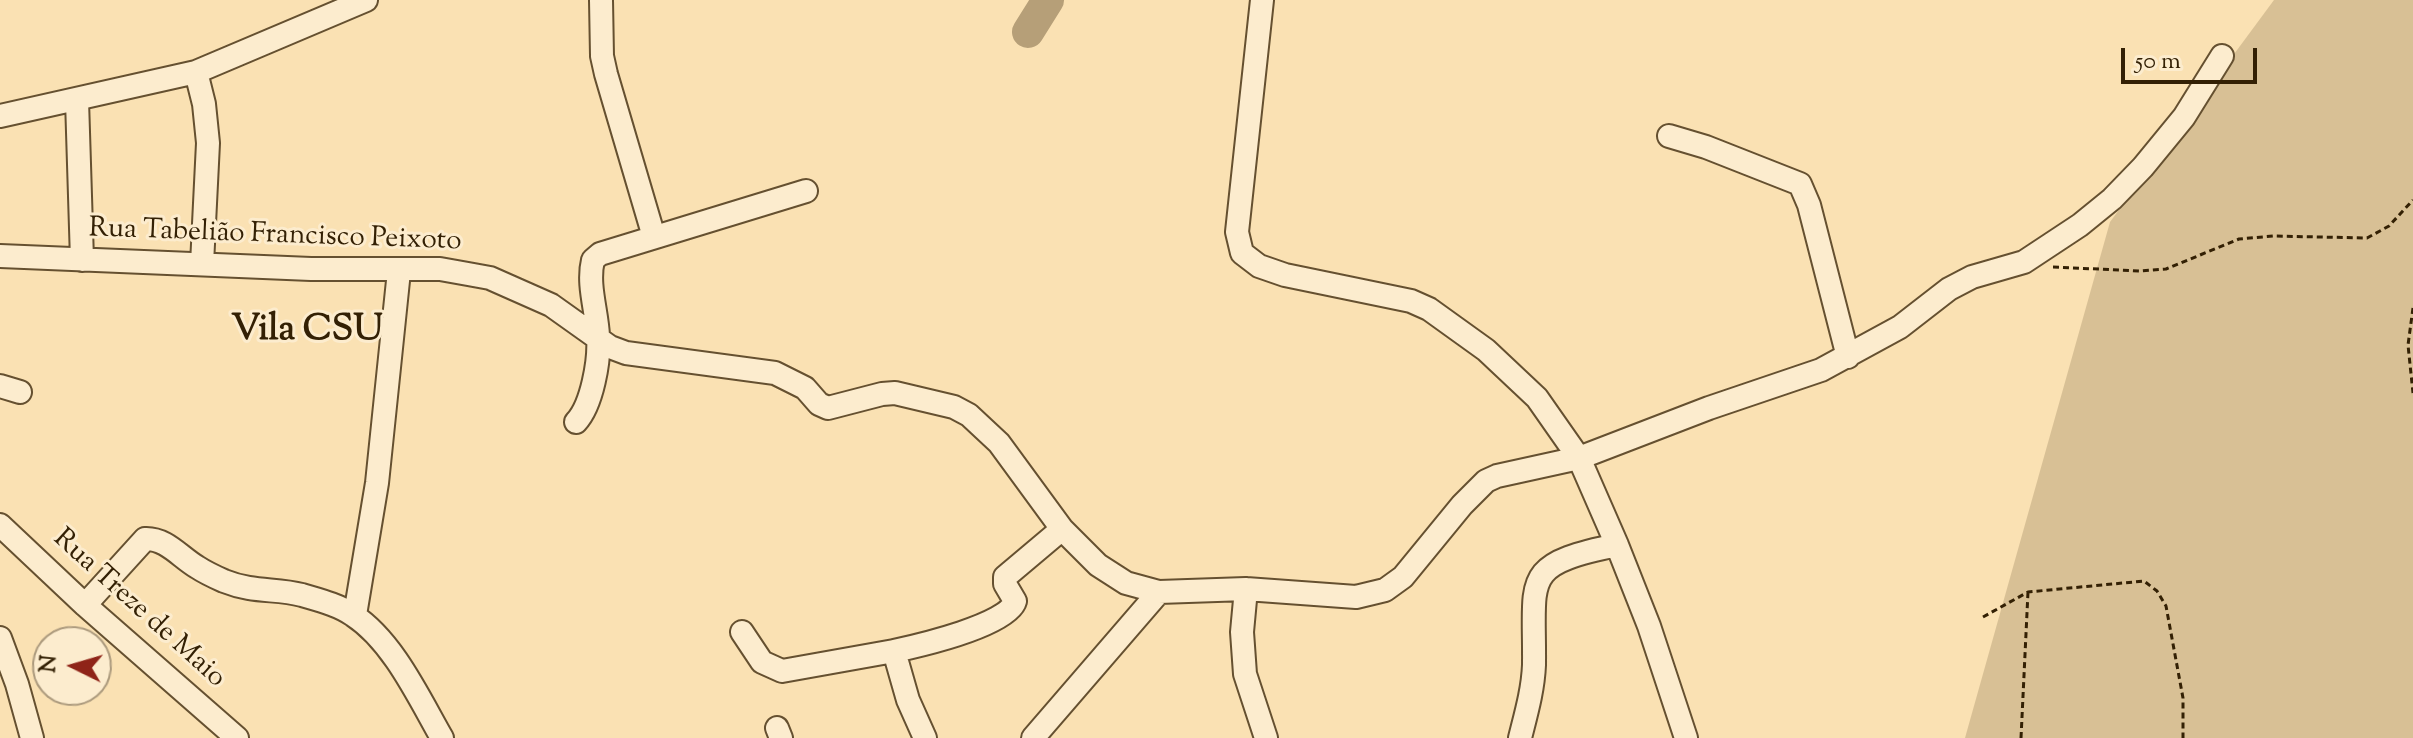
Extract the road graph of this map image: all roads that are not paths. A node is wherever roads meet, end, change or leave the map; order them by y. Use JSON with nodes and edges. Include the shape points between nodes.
{"nodes":[{"id":1,"x":366,"y":0,"type":"edge"},
{"id":2,"x":601,"y":0,"type":"edge"},
{"id":3,"x":1262,"y":0,"type":"edge"},
{"id":4,"x":2222,"y":56,"type":"dead end"},
{"id":5,"x":196,"y":72,"type":"junction"},
{"id":6,"x":77,"y":100,"type":"junction"},
{"id":7,"x":0,"y":116,"type":"edge"},
{"id":8,"x":1669,"y":136,"type":"dead end"},
{"id":9,"x":806,"y":191,"type":"dead end"},
{"id":10,"x":654,"y":237,"type":"junction"},
{"id":11,"x":0,"y":256,"type":"edge"},
{"id":12,"x":82,"y":260,"type":"junction"},
{"id":13,"x":202,"y":264,"type":"junction"},
{"id":14,"x":399,"y":271,"type":"junction"},
{"id":15,"x":599,"y":339,"type":"junction"},
{"id":16,"x":1848,"y":357,"type":"junction"},
{"id":17,"x":576,"y":422,"type":"dead end"},
{"id":18,"x":1579,"y":458,"type":"junction"},
{"id":19,"x":0,"y":525,"type":"edge"},
{"id":20,"x":1062,"y":529,"type":"junction"},
{"id":21,"x":1617,"y":545,"type":"junction"},
{"id":22,"x":1246,"y":589,"type":"junction"},
{"id":23,"x":1159,"y":592,"type":"junction"},
{"id":24,"x":85,"y":605,"type":"junction"},
{"id":25,"x":355,"y":615,"type":"junction"},
{"id":26,"x":742,"y":632,"type":"dead end"},
{"id":27,"x":0,"y":638,"type":"edge"},
{"id":28,"x":894,"y":651,"type":"junction"},
{"id":29,"x":32,"y":738,"type":"edge"},
{"id":30,"x":237,"y":738,"type":"edge"},
{"id":31,"x":442,"y":738,"type":"edge"},
{"id":32,"x":925,"y":738,"type":"edge"},
{"id":33,"x":1033,"y":738,"type":"edge"},
{"id":34,"x":1266,"y":738,"type":"edge"},
{"id":35,"x":1520,"y":738,"type":"edge"},
{"id":36,"x":1686,"y":738,"type":"edge"}],
"edges":[{"from":1,"to":5,"type":"street"},
{"from":2,"to":10,"type":"street","via":[[606,74]]},
{"from":3,"to":18,"type":"street","via":[[1237,232],[1242,253],[1285,275],[1373,291],[1429,309],[1521,382]]},
{"from":4,"to":16,"type":"street","name":"Rua Tabelião Francisco Peixoto","via":[[2184,117],[2143,167],[2080,225],[2024,262],[1949,289],[1900,327]]},
{"from":5,"to":6,"type":"street"},
{"from":5,"to":13,"type":"street","via":[[208,143]]},
{"from":6,"to":7,"type":"street"},
{"from":6,"to":12,"type":"street"},
{"from":8,"to":16,"type":"street","via":[[1800,184]]},
{"from":9,"to":10,"type":"street"},
{"from":10,"to":15,"type":"street","via":[[593,260]]},
{"from":11,"to":12,"type":"street","name":"Rua Tabelião Francisco Peixoto"},
{"from":12,"to":13,"type":"street","name":"Rua Tabelião Francisco Peixoto"},
{"from":13,"to":14,"type":"street","name":"Rua Tabelião Francisco Peixoto"},
{"from":14,"to":15,"type":"street","name":"Rua Tabelião Francisco Peixoto","via":[[440,269],[490,278],[551,305]]},
{"from":14,"to":25,"type":"street","via":[[377,483]]},
{"from":15,"to":17,"type":"street","via":[[593,385]]},
{"from":15,"to":20,"type":"street","name":"Rua Tabelião Francisco Peixoto","via":[[626,353],[775,373],[805,388],[828,408],[895,393],[954,407],[999,443]]},
{"from":16,"to":18,"type":"street","name":"Rua Tabelião Francisco Peixoto"},
{"from":18,"to":21,"type":"street"},
{"from":18,"to":22,"type":"street","name":"Rua Tabelião Francisco Peixoto","via":[[1486,481],[1403,577],[1385,590],[1356,597]]},
{"from":19,"to":24,"type":"street","name":"Rua Treze de Maio"},
{"from":20,"to":23,"type":"street","name":"Rua Tabelião Francisco Peixoto","via":[[1113,575]]},
{"from":20,"to":28,"type":"street","via":[[1005,577],[1015,601],[1010,611],[959,634]]},
{"from":21,"to":35,"type":"street","via":[[1567,558],[1548,568],[1536,584],[1533,680]]},
{"from":21,"to":36,"type":"street"},
{"from":22,"to":23,"type":"street","name":"Rua Tabelião Francisco Peixoto"},
{"from":22,"to":34,"type":"street","via":[[1245,674]]},
{"from":23,"to":33,"type":"street"},
{"from":24,"to":25,"type":"street","via":[[138,544],[150,538],[232,584],[297,594]]},
{"from":24,"to":30,"type":"street","name":"Rua Treze de Maio"},
{"from":25,"to":31,"type":"street","via":[[401,664]]},
{"from":26,"to":28,"type":"street","via":[[762,662],[782,671]]},
{"from":27,"to":29,"type":"street"},
{"from":28,"to":32,"type":"street"}]}
